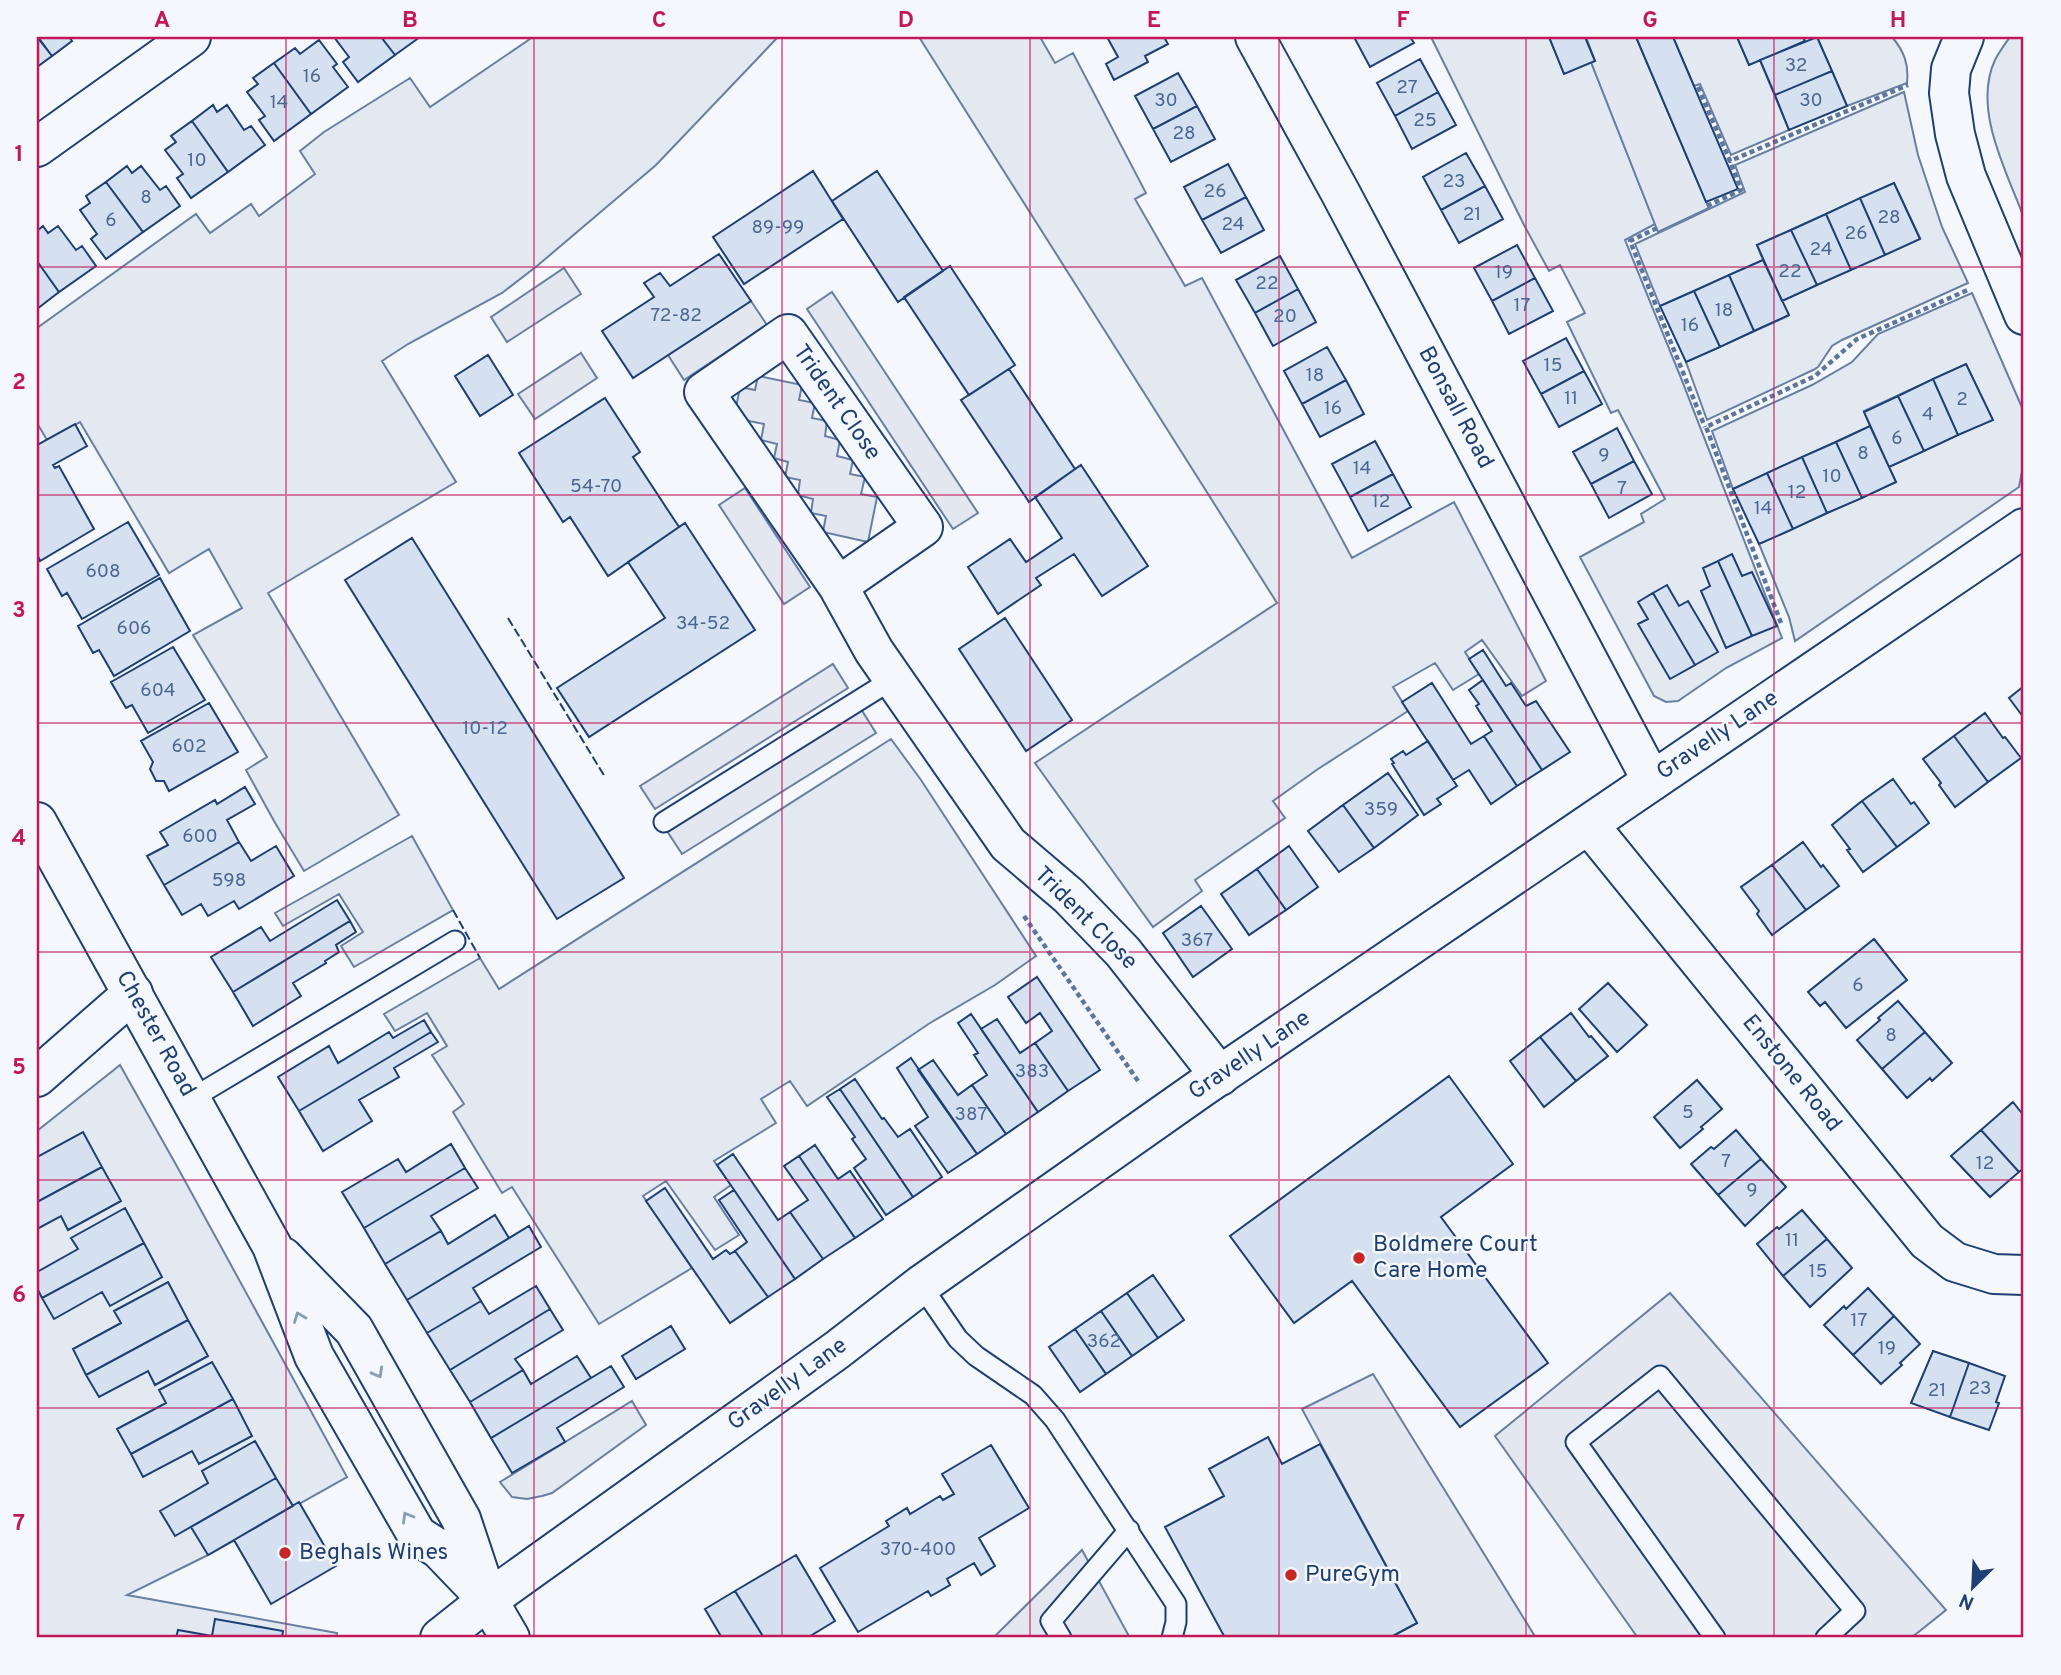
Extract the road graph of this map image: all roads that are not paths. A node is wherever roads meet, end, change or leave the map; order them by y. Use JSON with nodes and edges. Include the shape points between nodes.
{"nodes":[{"id":1,"x":191,"y":37,"type":"edge"},
{"id":2,"x":1255,"y":37,"type":"edge"},
{"id":3,"x":1957,"y":46,"type":"edge"},
{"id":4,"x":37,"y":146,"type":"edge"},
{"id":5,"x":2024,"y":315,"type":"edge"},
{"id":6,"x":2024,"y":528,"type":"edge"},
{"id":7,"x":838,"y":586,"type":"junction"},
{"id":8,"x":893,"y":679,"type":"junction"},
{"id":9,"x":1652,"y":781,"type":"junction"},
{"id":10,"x":37,"y":822,"type":"edge"},
{"id":11,"x":664,"y":822,"type":"dead end"},
{"id":12,"x":1589,"y":825,"type":"junction"},
{"id":13,"x":455,"y":941,"type":"dead end"},
{"id":14,"x":133,"y":993,"type":"junction"},
{"id":15,"x":1220,"y":1076,"type":"junction"},
{"id":16,"x":37,"y":1077,"type":"edge"},
{"id":17,"x":191,"y":1100,"type":"junction"},
{"id":18,"x":2024,"y":1275,"type":"edge"},
{"id":19,"x":922,"y":1284,"type":"junction"},
{"id":20,"x":1129,"y":1531,"type":"junction"},
{"id":21,"x":488,"y":1600,"type":"junction"},
{"id":22,"x":440,"y":1638,"type":"edge"},
{"id":23,"x":510,"y":1638,"type":"edge"},
{"id":24,"x":1061,"y":1638,"type":"edge"},
{"id":25,"x":1172,"y":1638,"type":"edge"},
{"id":26,"x":1715,"y":1638,"type":"edge"},
{"id":27,"x":1826,"y":1638,"type":"edge"}],
"edges":[{"from":1,"to":4,"type":"main road"},
{"from":2,"to":9,"type":"main road","name":"Bonsall Road"},
{"from":3,"to":5,"type":"main road","via":[[1949,93],[1955,134],[1966,176]]},
{"from":6,"to":9,"type":"main road","name":"Gravelly Lane"},
{"from":7,"to":7,"type":"main road","name":"Trident Close","via":[[704,392],[788,334],[923,527]]},
{"from":7,"to":8,"type":"main road","name":"Trident Close"},
{"from":8,"to":11,"type":"lane"},
{"from":8,"to":15,"type":"main road","name":"Trident Close","via":[[1009,844],[1069,896],[1123,953]]},
{"from":9,"to":12,"type":"main road","name":"Gravelly Lane"},
{"from":10,"to":14,"type":"main road","name":"Chester Road"},
{"from":12,"to":15,"type":"main road","name":"Gravelly Lane"},
{"from":12,"to":18,"type":"main road","name":"Enstone Road","via":[[1927,1241],[1955,1262],[1994,1274]]},
{"from":13,"to":17,"type":"lane"},
{"from":14,"to":16,"type":"main road"},
{"from":14,"to":17,"type":"main road","name":"Chester Road"},
{"from":15,"to":19,"type":"main road","name":"Gravelly Lane"},
{"from":17,"to":21,"type":"main road","name":"Chester Road","via":[[272,1246],[314,1356],[417,1535],[439,1549]]},
{"from":19,"to":20,"type":"lane","via":[[958,1339],[1033,1395],[1055,1420]]},
{"from":19,"to":21,"type":"main road","name":"Gravelly Lane"},
{"from":20,"to":24,"type":"lane","via":[[1051,1621]]},
{"from":20,"to":25,"type":"lane","via":[[1176,1604]]},
{"from":21,"to":22,"type":"main road","name":"Gravelly Lane"},
{"from":21,"to":23,"type":"main road","name":"Chester Road"},
{"from":26,"to":27,"type":"lane","via":[[1576,1442],[1660,1376],[1855,1611]]}]}
